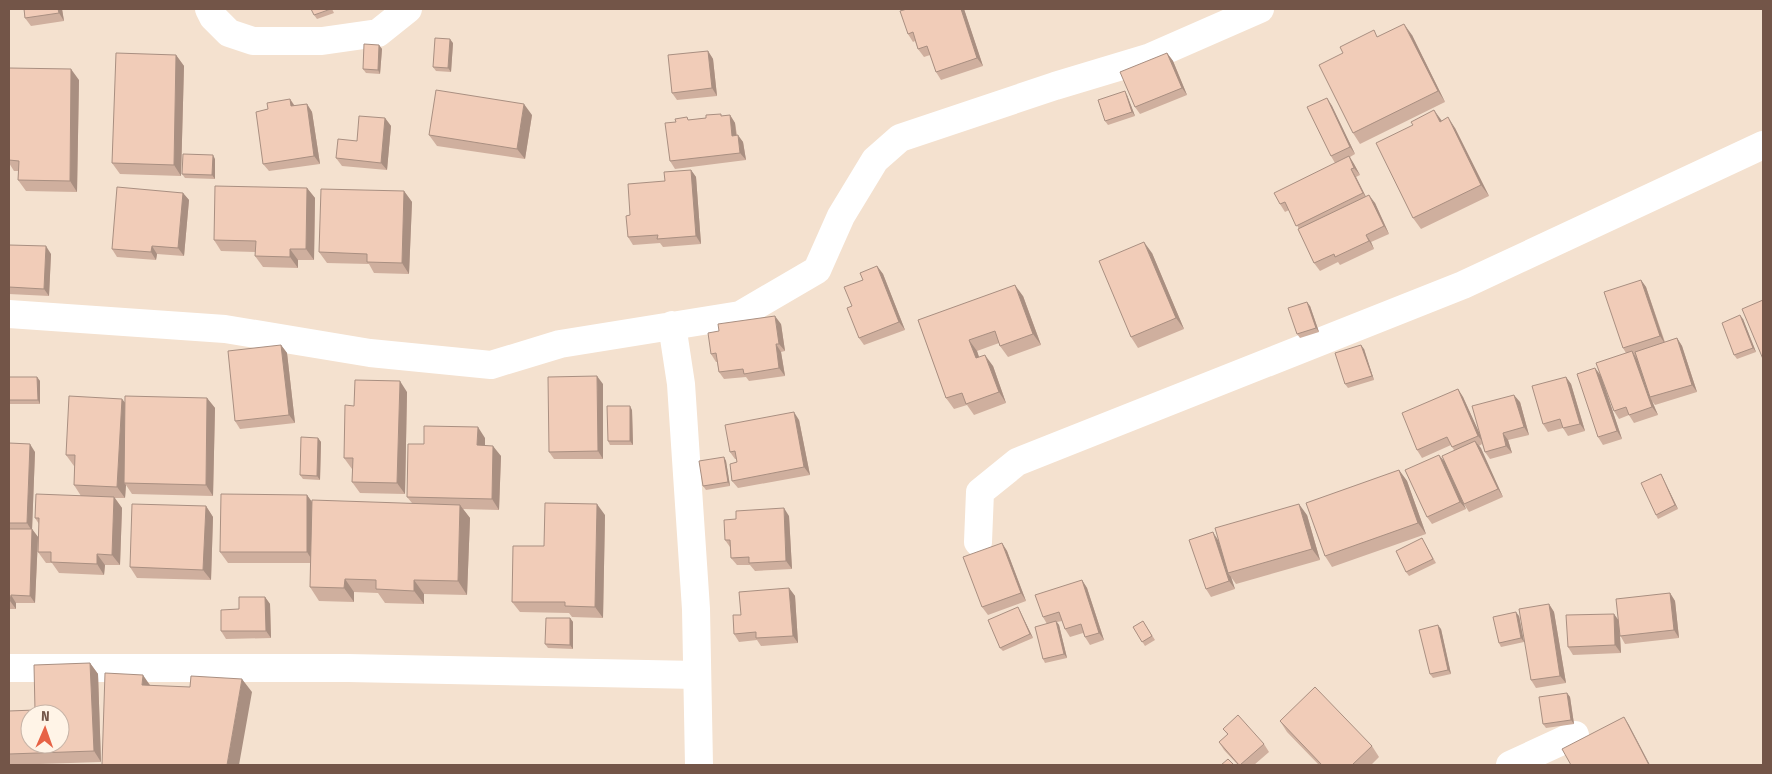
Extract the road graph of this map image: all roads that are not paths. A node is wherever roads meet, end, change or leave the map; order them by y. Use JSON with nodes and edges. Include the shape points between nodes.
{"nodes":[{"id":1,"x":209,"y":9,"type":"edge"},
{"id":2,"x":408,"y":9,"type":"edge"},
{"id":3,"x":1260,"y":9,"type":"edge"},
{"id":4,"x":1763,"y":146,"type":"edge"},
{"id":5,"x":9,"y":314,"type":"edge"},
{"id":6,"x":672,"y":325,"type":"junction"},
{"id":7,"x":978,"y":542,"type":"dead end"},
{"id":8,"x":9,"y":668,"type":"edge"},
{"id":9,"x":697,"y":675,"type":"junction"},
{"id":10,"x":1575,"y":735,"type":"dead end"},
{"id":11,"x":1520,"y":763,"type":"edge"},
{"id":12,"x":699,"y":765,"type":"edge"}],
"edges":[{"from":1,"to":2,"type":"street","via":[[229,33],[252,42],[322,41],[378,32]]},
{"from":3,"to":6,"type":"street","via":[[1148,58],[900,138],[875,160],[841,216],[817,270],[740,315]]},
{"from":4,"to":7,"type":"street","via":[[1463,285],[1017,462],[980,492]]},
{"from":5,"to":6,"type":"street","via":[[225,329],[370,353],[491,365],[560,344]]},
{"from":6,"to":9,"type":"street","via":[[681,384],[696,609]]},
{"from":8,"to":9,"type":"street","via":[[348,668]]},
{"from":9,"to":12,"type":"street"},
{"from":10,"to":11,"type":"street"}]}
